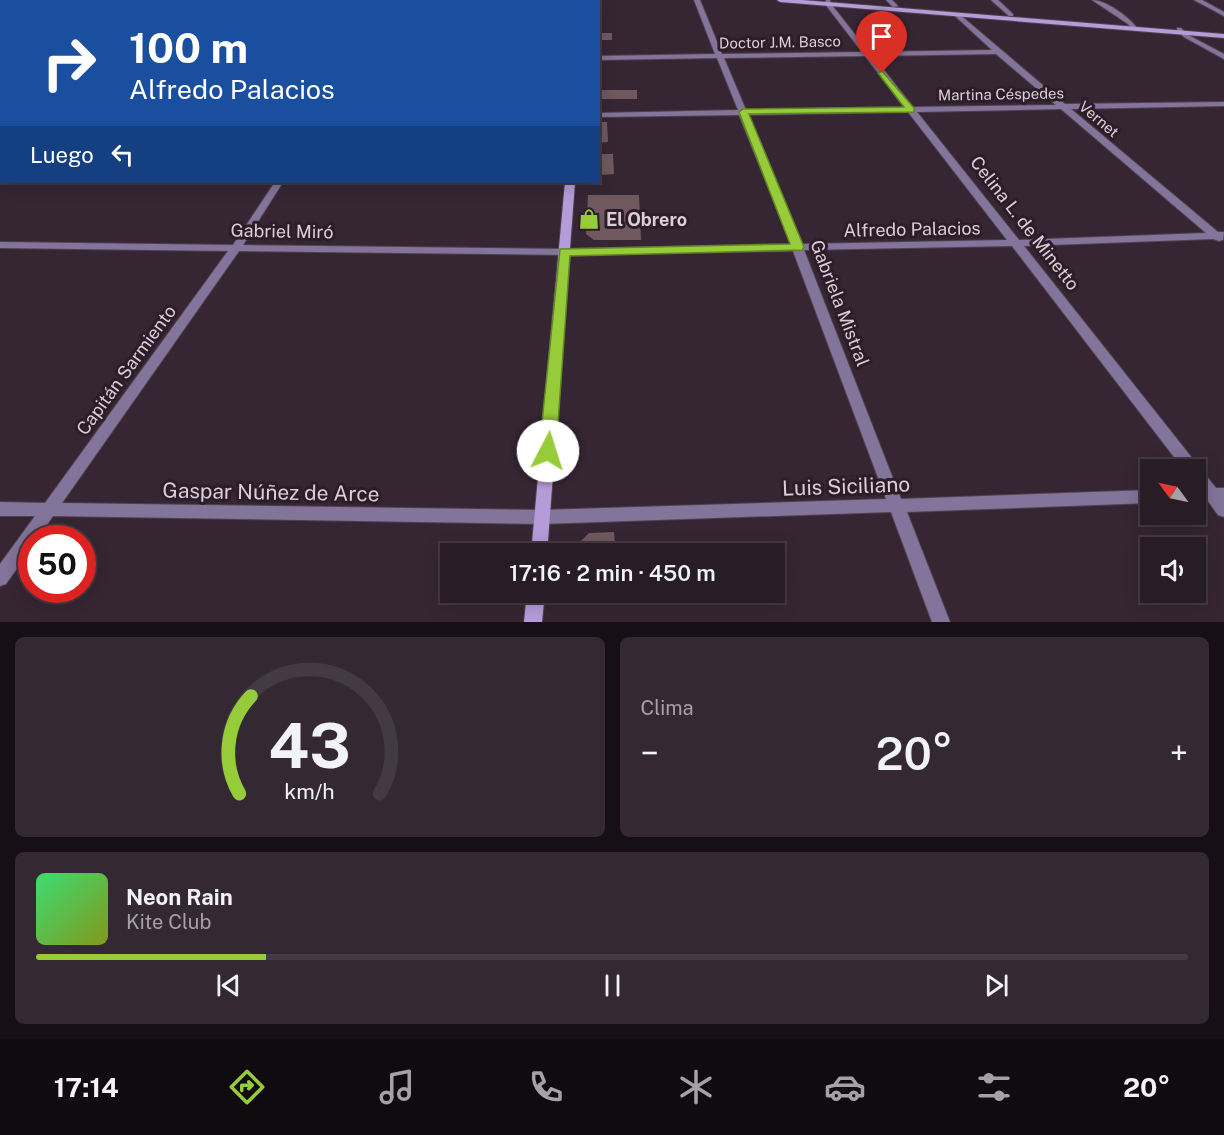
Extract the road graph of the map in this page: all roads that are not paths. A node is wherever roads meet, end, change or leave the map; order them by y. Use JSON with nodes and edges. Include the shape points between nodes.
{"nodes":[{"id":1,"x":697,"y":0,"type":"edge"},
{"id":2,"x":780,"y":0,"type":"edge"},
{"id":3,"x":787,"y":0,"type":"edge"},
{"id":4,"x":817,"y":0,"type":"edge"},
{"id":5,"x":890,"y":0,"type":"edge"},
{"id":6,"x":994,"y":0,"type":"edge"},
{"id":7,"x":1095,"y":0,"type":"edge"},
{"id":8,"x":1197,"y":0,"type":"edge"},
{"id":9,"x":828,"y":2,"type":"edge"},
{"id":10,"x":895,"y":6,"type":"junction"},
{"id":11,"x":1224,"y":14,"type":"edge"},
{"id":12,"x":957,"y":15,"type":"junction"},
{"id":13,"x":1011,"y":15,"type":"junction"},
{"id":14,"x":1133,"y":27,"type":"junction"},
{"id":15,"x":1180,"y":31,"type":"junction"},
{"id":16,"x":1224,"y":34,"type":"edge"},
{"id":17,"x":998,"y":52,"type":"junction"},
{"id":18,"x":868,"y":55,"type":"junction"},
{"id":19,"x":721,"y":56,"type":"junction"},
{"id":20,"x":1224,"y":57,"type":"edge"},
{"id":21,"x":600,"y":58,"type":"edge"},
{"id":22,"x":1224,"y":104,"type":"edge"},
{"id":23,"x":1062,"y":106,"type":"junction"},
{"id":24,"x":911,"y":110,"type":"junction"},
{"id":25,"x":743,"y":112,"type":"junction"},
{"id":26,"x":600,"y":115,"type":"edge"},
{"id":27,"x":278,"y":183,"type":"edge"},
{"id":28,"x":570,"y":183,"type":"edge"},
{"id":29,"x":1221,"y":238,"type":"edge"},
{"id":30,"x":1017,"y":243,"type":"junction"},
{"id":31,"x":0,"y":245,"type":"edge"},
{"id":32,"x":237,"y":246,"type":"junction"},
{"id":33,"x":797,"y":247,"type":"junction"},
{"id":34,"x":564,"y":252,"type":"junction"},
{"id":35,"x":1184,"y":459,"type":"edge"},
{"id":36,"x":1206,"y":483,"type":"edge"},
{"id":37,"x":1218,"y":495,"type":"edge"},
{"id":38,"x":1140,"y":497,"type":"edge"},
{"id":39,"x":897,"y":506,"type":"junction"},
{"id":40,"x":0,"y":509,"type":"edge"},
{"id":41,"x":48,"y":509,"type":"junction"},
{"id":42,"x":1224,"y":510,"type":"edge"},
{"id":43,"x":542,"y":517,"type":"junction"},
{"id":44,"x":540,"y":543,"type":"edge"},
{"id":45,"x":0,"y":578,"type":"edge"},
{"id":46,"x":535,"y":603,"type":"edge"},
{"id":47,"x":533,"y":622,"type":"edge"},
{"id":48,"x":941,"y":622,"type":"edge"}],
"edges":[{"from":1,"to":19,"type":"street","name":"Gabriela Mistral"},
{"from":2,"to":3,"type":"street"},
{"from":3,"to":9,"type":"street"},
{"from":4,"to":9,"type":"street"},
{"from":5,"to":10,"type":"street"},
{"from":6,"to":13,"type":"street"},
{"from":7,"to":14,"type":"street"},
{"from":8,"to":11,"type":"street"},
{"from":9,"to":10,"type":"street"},
{"from":9,"to":12,"type":"street"},
{"from":9,"to":18,"type":"street","name":"Celina L. de Minetto"},
{"from":10,"to":13,"type":"street"},
{"from":12,"to":14,"type":"street"},
{"from":12,"to":17,"type":"street","name":"Vernet"},
{"from":13,"to":14,"type":"street"},
{"from":14,"to":15,"type":"street"},
{"from":15,"to":16,"type":"street"},
{"from":15,"to":20,"type":"street"},
{"from":17,"to":18,"type":"street","name":"Doctor J.M. Basco"},
{"from":17,"to":23,"type":"street","name":"Vernet"},
{"from":18,"to":19,"type":"street","name":"Doctor J.M. Basco"},
{"from":18,"to":24,"type":"street","name":"Celina L. de Minetto"},
{"from":19,"to":21,"type":"street","name":"Doctor J.M. Basco"},
{"from":19,"to":25,"type":"street","name":"Gabriela Mistral"},
{"from":22,"to":23,"type":"street","name":"Martina Céspedes"},
{"from":23,"to":24,"type":"street","name":"Martina Céspedes"},
{"from":23,"to":29,"type":"street","name":"Vernet"},
{"from":24,"to":25,"type":"street","name":"Martina Céspedes"},
{"from":24,"to":30,"type":"street","name":"Celina L. de Minetto"},
{"from":25,"to":26,"type":"street","name":"Martina Céspedes"},
{"from":25,"to":33,"type":"street","name":"Gabriela Mistral"},
{"from":27,"to":32,"type":"street","name":"Capitán Sarmiento"},
{"from":28,"to":34,"type":"street"},
{"from":29,"to":30,"type":"street","name":"Alfredo Palacios"},
{"from":30,"to":33,"type":"street","name":"Alfredo Palacios"},
{"from":30,"to":35,"type":"street","name":"Celina L. de Minetto"},
{"from":31,"to":32,"type":"street","name":"Gabriel Miró"},
{"from":32,"to":34,"type":"street","name":"Gabriel Miró"},
{"from":32,"to":41,"type":"street","name":"Capitán Sarmiento"},
{"from":33,"to":34,"type":"street","name":"Alfredo Palacios"},
{"from":33,"to":39,"type":"street","name":"Gabriela Mistral"},
{"from":34,"to":43,"type":"street"},
{"from":36,"to":37,"type":"street"},
{"from":37,"to":42,"type":"street"},
{"from":38,"to":39,"type":"street","name":"Luis Siciliano"},
{"from":39,"to":43,"type":"street","name":"Luis Siciliano"},
{"from":39,"to":48,"type":"street","name":"Gabriela Mistral"},
{"from":40,"to":41,"type":"street","name":"Gaspar Núñez de Arce"},
{"from":41,"to":43,"type":"street","name":"Gaspar Núñez de Arce"},
{"from":41,"to":45,"type":"street","name":"Capitán Sarmiento"},
{"from":43,"to":44,"type":"street"},
{"from":46,"to":47,"type":"street"}]}
